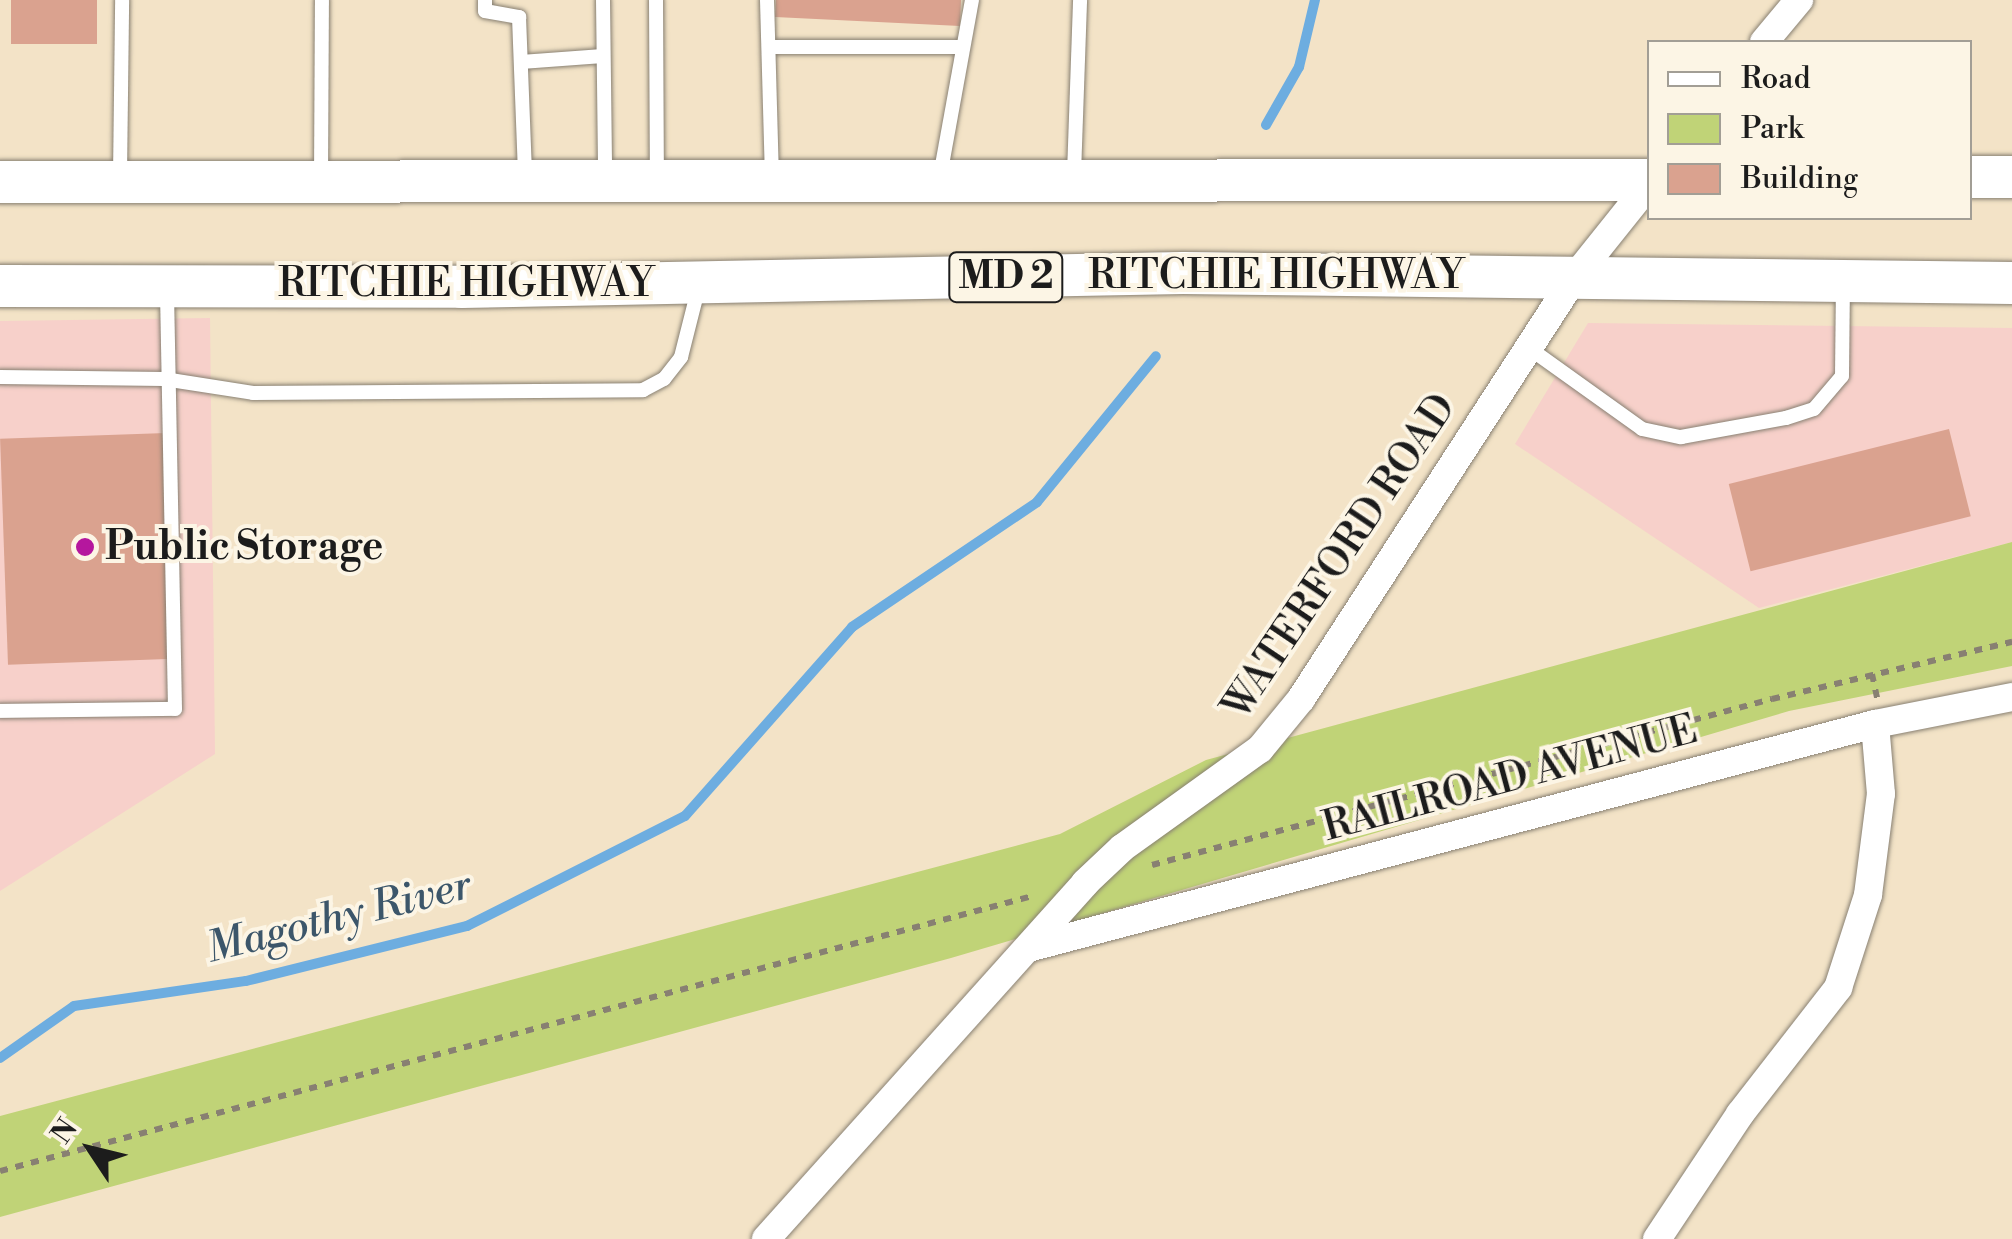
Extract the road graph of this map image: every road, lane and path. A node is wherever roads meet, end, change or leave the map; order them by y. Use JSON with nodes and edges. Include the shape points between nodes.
{"nodes":[{"id":1,"x":122,"y":0,"type":"edge"},
{"id":2,"x":322,"y":0,"type":"edge"},
{"id":3,"x":486,"y":0,"type":"edge"},
{"id":4,"x":603,"y":0,"type":"edge"},
{"id":5,"x":656,"y":0,"type":"edge"},
{"id":6,"x":767,"y":0,"type":"edge"},
{"id":7,"x":972,"y":0,"type":"edge"},
{"id":8,"x":1080,"y":0,"type":"edge"},
{"id":9,"x":1799,"y":0,"type":"edge"},
{"id":10,"x":1766,"y":40,"type":"edge"},
{"id":11,"x":770,"y":47,"type":"junction"},
{"id":12,"x":964,"y":48,"type":"junction"},
{"id":13,"x":604,"y":56,"type":"junction"},
{"id":14,"x":521,"y":62,"type":"junction"},
{"id":15,"x":1972,"y":177,"type":"edge"},
{"id":16,"x":2012,"y":177,"type":"edge"},
{"id":17,"x":525,"y":180,"type":"junction"},
{"id":18,"x":939,"y":180,"type":"junction"},
{"id":19,"x":1074,"y":180,"type":"junction"},
{"id":20,"x":120,"y":181,"type":"junction"},
{"id":21,"x":321,"y":181,"type":"junction"},
{"id":22,"x":606,"y":181,"type":"junction"},
{"id":23,"x":657,"y":181,"type":"junction"},
{"id":24,"x":0,"y":182,"type":"edge"},
{"id":25,"x":1647,"y":182,"type":"edge"},
{"id":26,"x":772,"y":184,"type":"junction"},
{"id":27,"x":1647,"y":186,"type":"edge"},
{"id":28,"x":1574,"y":278,"type":"junction"},
{"id":29,"x":700,"y":282,"type":"junction"},
{"id":30,"x":1843,"y":283,"type":"junction"},
{"id":31,"x":2012,"y":283,"type":"edge"},
{"id":32,"x":0,"y":286,"type":"edge"},
{"id":33,"x":167,"y":286,"type":"junction"},
{"id":34,"x":1529,"y":348,"type":"junction"},
{"id":35,"x":0,"y":377,"type":"edge"},
{"id":36,"x":164,"y":379,"type":"junction"},
{"id":37,"x":2012,"y":642,"type":"edge"},
{"id":38,"x":2012,"y":697,"type":"edge"},
{"id":39,"x":0,"y":711,"type":"edge"},
{"id":40,"x":1875,"y":724,"type":"junction"},
{"id":41,"x":1142,"y":867,"type":"dead end"},
{"id":42,"x":1085,"y":882,"type":"junction"},
{"id":43,"x":1032,"y":947,"type":"junction"},
{"id":44,"x":0,"y":1171,"type":"edge"},
{"id":45,"x":766,"y":1239,"type":"edge"},
{"id":46,"x":1657,"y":1239,"type":"edge"}],
"edges":[{"from":1,"to":20,"type":"lane"},
{"from":2,"to":21,"type":"lane"},
{"from":3,"to":14,"type":"lane","via":[[485,11],[519,17]]},
{"from":4,"to":13,"type":"lane"},
{"from":5,"to":23,"type":"lane"},
{"from":6,"to":11,"type":"lane"},
{"from":7,"to":12,"type":"lane"},
{"from":8,"to":19,"type":"lane"},
{"from":9,"to":10,"type":"street"},
{"from":11,"to":12,"type":"lane"},
{"from":11,"to":26,"type":"lane"},
{"from":12,"to":18,"type":"lane"},
{"from":13,"to":14,"type":"lane"},
{"from":13,"to":22,"type":"lane"},
{"from":14,"to":17,"type":"lane"},
{"from":15,"to":16,"type":"main road"},
{"from":17,"to":21,"type":"main road"},
{"from":17,"to":22,"type":"main road"},
{"from":18,"to":19,"type":"main road"},
{"from":18,"to":26,"type":"main road"},
{"from":19,"to":25,"type":"main road"},
{"from":20,"to":21,"type":"main road"},
{"from":20,"to":24,"type":"main road"},
{"from":22,"to":23,"type":"main road"},
{"from":23,"to":26,"type":"main road"},
{"from":27,"to":28,"type":"street","name":"WATERFORD ROAD"},
{"from":28,"to":29,"type":"main road","name":"RITCHIE HIGHWAY","number":"MD 2","via":[[1183,274]]},
{"from":28,"to":30,"type":"main road","name":"RITCHIE HIGHWAY","number":"MD 2"},
{"from":28,"to":34,"type":"street","name":"WATERFORD ROAD"},
{"from":29,"to":33,"type":"main road","name":"RITCHIE HIGHWAY","number":"MD 2"},
{"from":29,"to":36,"type":"lane","via":[[681,357],[664,379],[643,390],[253,393]]},
{"from":30,"to":31,"type":"main road","name":"RITCHIE HIGHWAY","number":"MD 2"},
{"from":30,"to":34,"type":"lane","via":[[1842,376],[1824,402],[1786,418],[1681,437],[1642,428]]},
{"from":32,"to":33,"type":"main road","name":"RITCHIE HIGHWAY","number":"MD 2"},
{"from":33,"to":36,"type":"lane"},
{"from":34,"to":42,"type":"street","name":"WATERFORD ROAD","via":[[1301,699],[1260,749]]},
{"from":35,"to":36,"type":"lane"},
{"from":36,"to":39,"type":"lane","via":[[174,709]]},
{"from":37,"to":41,"type":"path"},
{"from":38,"to":40,"type":"street","name":"RAILROAD AVENUE"},
{"from":40,"to":43,"type":"street","name":"RAILROAD AVENUE"},
{"from":40,"to":46,"type":"street","via":[[1881,794],[1868,895],[1838,988],[1740,1114]]},
{"from":42,"to":43,"type":"street","name":"WATERFORD ROAD"},
{"from":42,"to":44,"type":"path"},
{"from":43,"to":45,"type":"street","name":"WATERFORD ROAD"}]}
